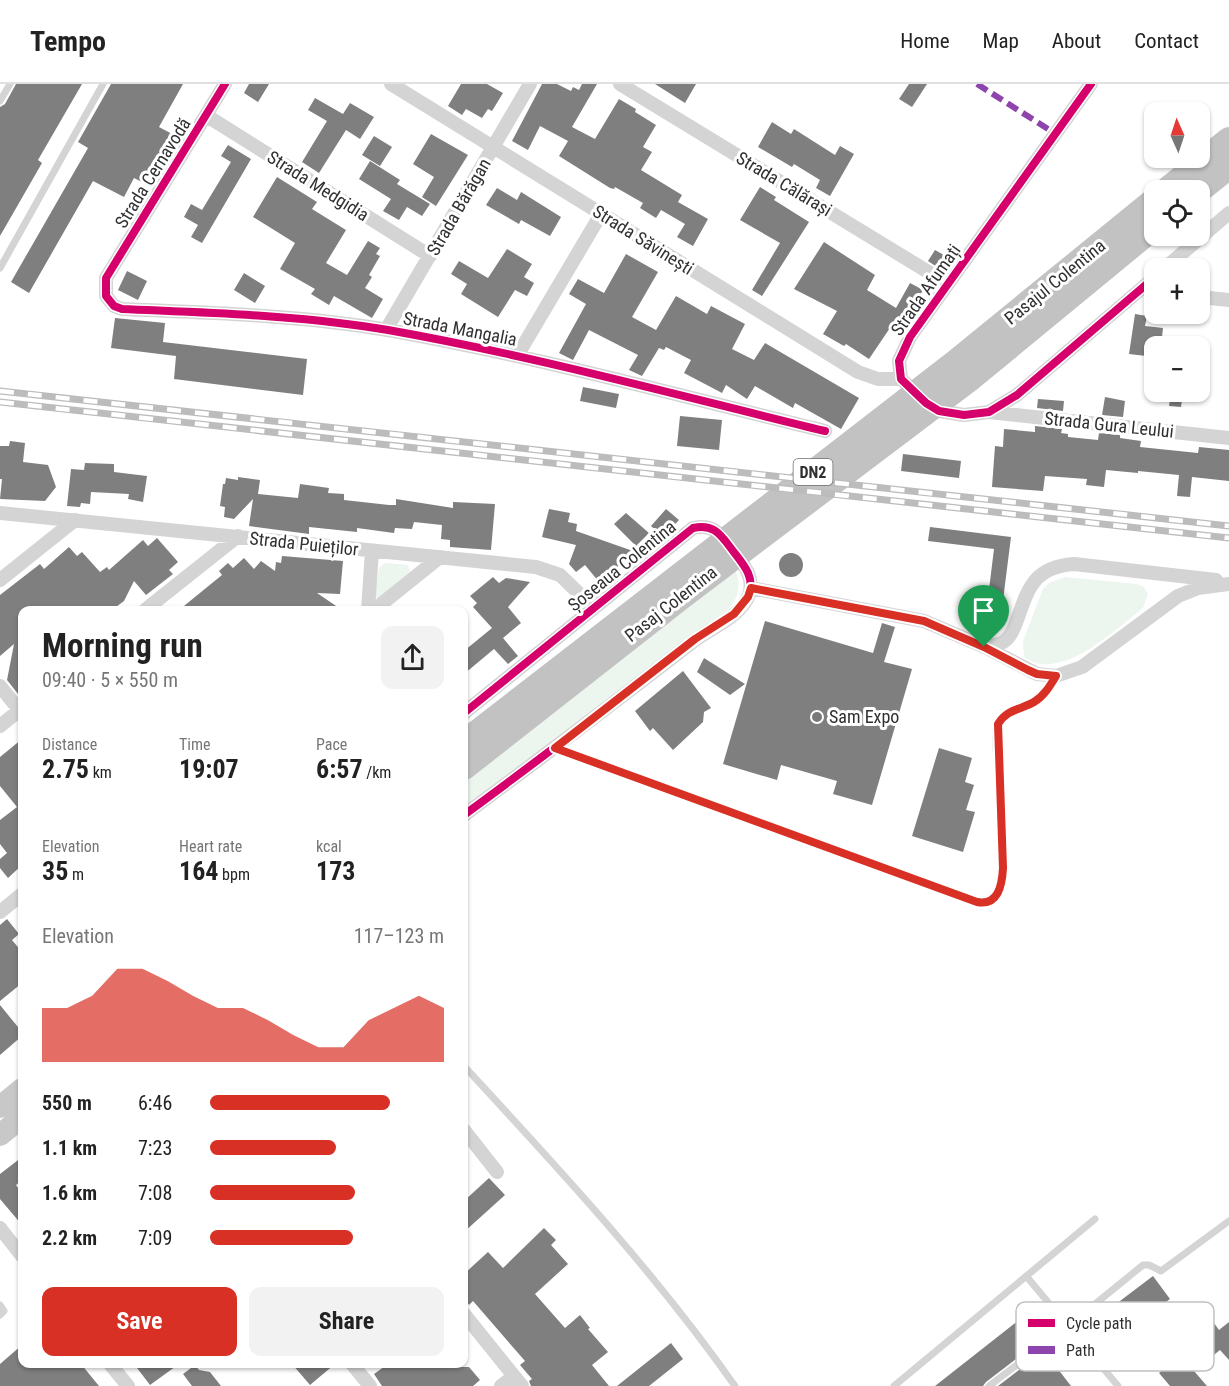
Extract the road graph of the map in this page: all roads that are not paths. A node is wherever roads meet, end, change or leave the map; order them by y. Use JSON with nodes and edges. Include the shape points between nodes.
{"nodes":[{"id":1,"x":10,"y":84,"type":"edge"},
{"id":2,"x":103,"y":84,"type":"edge"},
{"id":3,"x":225,"y":84,"type":"edge"},
{"id":4,"x":391,"y":84,"type":"edge"},
{"id":5,"x":530,"y":84,"type":"edge"},
{"id":6,"x":620,"y":84,"type":"edge"},
{"id":7,"x":1090,"y":84,"type":"edge"},
{"id":8,"x":0,"y":101,"type":"edge"},
{"id":9,"x":207,"y":116,"type":"junction"},
{"id":10,"x":1229,"y":140,"type":"edge"},
{"id":11,"x":493,"y":148,"type":"junction"},
{"id":12,"x":1229,"y":166,"type":"edge"},
{"id":13,"x":1179,"y":180,"type":"edge"},
{"id":14,"x":1210,"y":181,"type":"edge"},
{"id":15,"x":1144,"y":210,"type":"edge"},
{"id":16,"x":1229,"y":213,"type":"edge"},
{"id":17,"x":601,"y":214,"type":"junction"},
{"id":18,"x":1144,"y":234,"type":"edge"},
{"id":19,"x":430,"y":256,"type":"junction"},
{"id":20,"x":1177,"y":258,"type":"edge"},
{"id":21,"x":0,"y":268,"type":"edge"},
{"id":22,"x":106,"y":278,"type":"joint"},
{"id":23,"x":948,"y":284,"type":"junction"},
{"id":24,"x":1144,"y":287,"type":"edge"},
{"id":25,"x":1140,"y":290,"type":"junction"},
{"id":26,"x":1144,"y":291,"type":"edge"},
{"id":27,"x":1210,"y":298,"type":"edge"},
{"id":28,"x":1229,"y":300,"type":"edge"},
{"id":29,"x":386,"y":330,"type":"junction"},
{"id":30,"x":518,"y":356,"type":"junction"},
{"id":31,"x":962,"y":371,"type":"junction"},
{"id":32,"x":901,"y":379,"type":"junction"},
{"id":33,"x":989,"y":412,"type":"junction"},
{"id":34,"x":825,"y":431,"type":"dead end"},
{"id":35,"x":1229,"y":438,"type":"edge"},
{"id":36,"x":0,"y":513,"type":"edge"},
{"id":37,"x":75,"y":520,"type":"junction"},
{"id":38,"x":238,"y":536,"type":"junction"},
{"id":39,"x":372,"y":551,"type":"junction"},
{"id":40,"x":440,"y":557,"type":"junction"},
{"id":41,"x":0,"y":580,"type":"edge"},
{"id":42,"x":1229,"y":582,"type":"edge"},
{"id":43,"x":751,"y":588,"type":"junction"},
{"id":44,"x":676,"y":589,"type":"junction"},
{"id":45,"x":150,"y":606,"type":"edge"},
{"id":46,"x":368,"y":606,"type":"edge"},
{"id":47,"x":379,"y":606,"type":"edge"},
{"id":48,"x":594,"y":609,"type":"junction"},
{"id":49,"x":984,"y":647,"type":"junction"},
{"id":50,"x":1056,"y":676,"type":"junction"},
{"id":51,"x":0,"y":686,"type":"edge"},
{"id":52,"x":18,"y":706,"type":"edge"},
{"id":53,"x":468,"y":710,"type":"edge"},
{"id":54,"x":18,"y":711,"type":"edge"},
{"id":55,"x":0,"y":726,"type":"edge"},
{"id":56,"x":468,"y":740,"type":"edge"},
{"id":57,"x":555,"y":748,"type":"junction"},
{"id":58,"x":468,"y":764,"type":"edge"},
{"id":59,"x":468,"y":812,"type":"edge"},
{"id":60,"x":18,"y":897,"type":"edge"},
{"id":61,"x":0,"y":912,"type":"edge"},
{"id":62,"x":468,"y":1070,"type":"edge"},
{"id":63,"x":18,"y":1092,"type":"edge"},
{"id":64,"x":0,"y":1107,"type":"edge"},
{"id":65,"x":18,"y":1120,"type":"edge"},
{"id":66,"x":0,"y":1135,"type":"edge"},
{"id":67,"x":468,"y":1135,"type":"edge"},
{"id":68,"x":497,"y":1172,"type":"dead end"},
{"id":69,"x":1095,"y":1219,"type":"dead end"},
{"id":70,"x":1229,"y":1221,"type":"edge"},
{"id":71,"x":0,"y":1228,"type":"edge"},
{"id":72,"x":18,"y":1251,"type":"edge"},
{"id":73,"x":1027,"y":1277,"type":"junction"},
{"id":74,"x":1048,"y":1302,"type":"edge"},
{"id":75,"x":1098,"y":1302,"type":"edge"},
{"id":76,"x":0,"y":1305,"type":"edge"},
{"id":77,"x":0,"y":1315,"type":"edge"},
{"id":78,"x":468,"y":1319,"type":"edge"},
{"id":79,"x":1016,"y":1365,"type":"edge"},
{"id":80,"x":113,"y":1368,"type":"edge"},
{"id":81,"x":355,"y":1368,"type":"edge"},
{"id":82,"x":1106,"y":1371,"type":"edge"},
{"id":83,"x":518,"y":1381,"type":"edge"},
{"id":84,"x":128,"y":1386,"type":"edge"},
{"id":85,"x":370,"y":1386,"type":"edge"},
{"id":86,"x":501,"y":1386,"type":"edge"},
{"id":87,"x":735,"y":1386,"type":"edge"},
{"id":88,"x":894,"y":1386,"type":"edge"},
{"id":89,"x":989,"y":1386,"type":"edge"},
{"id":90,"x":1118,"y":1386,"type":"edge"}],
"edges":[{"from":1,"to":8,"type":"lane"},
{"from":2,"to":21,"type":"lane"},
{"from":3,"to":9,"type":"street","name":"Strada Cernavodă"},
{"from":4,"to":11,"type":"street","name":"Strada Săvinești"},
{"from":5,"to":11,"type":"street","name":"Strada Bărăgan"},
{"from":6,"to":23,"type":"street","name":"Strada Călărași"},
{"from":7,"to":23,"type":"street","name":"Strada Afumați"},
{"from":9,"to":19,"type":"street","name":"Strada Medgidia"},
{"from":9,"to":22,"type":"street","name":"Strada Cernavodă"},
{"from":10,"to":13,"type":"highway"},
{"from":11,"to":17,"type":"street","name":"Strada Săvinești"},
{"from":11,"to":19,"type":"street","name":"Strada Bărăgan"},
{"from":12,"to":14,"type":"highway"},
{"from":15,"to":31,"type":"highway","name":"Pasajul Colentina","number":"DN2"},
{"from":16,"to":20,"type":"street"},
{"from":17,"to":30,"type":"street"},
{"from":17,"to":32,"type":"street","name":"Strada Săvinești","via":[[858,372],[878,379]]},
{"from":18,"to":31,"type":"highway","name":"Pasajul Colentina","number":"DN2"},
{"from":19,"to":29,"type":"street","name":"Strada Bărăgan"},
{"from":22,"to":29,"type":"street","name":"Strada Mangalia","via":[[106,296],[122,309],[278,317]]},
{"from":23,"to":32,"type":"street","name":"Strada Afumați","via":[[904,347],[899,361]]},
{"from":24,"to":25,"type":"street"},
{"from":25,"to":26,"type":"street"},
{"from":25,"to":33,"type":"street","via":[[1017,395]]},
{"from":27,"to":28,"type":"street"},
{"from":29,"to":30,"type":"street","name":"Strada Mangalia"},
{"from":30,"to":34,"type":"street","name":"Strada Mangalia"},
{"from":31,"to":44,"type":"highway","name":"Pasaj Colentina","number":"DN2"},
{"from":32,"to":33,"type":"street","via":[[939,411],[964,415]]},
{"from":33,"to":35,"type":"street","name":"Strada Gura Leului"},
{"from":36,"to":37,"type":"street","name":"Strada Puieților"},
{"from":37,"to":38,"type":"street","name":"Strada Puieților"},
{"from":37,"to":41,"type":"street"},
{"from":38,"to":39,"type":"street","name":"Strada Puieților"},
{"from":38,"to":45,"type":"street"},
{"from":39,"to":40,"type":"street","name":"Strada Puieților"},
{"from":39,"to":46,"type":"street"},
{"from":40,"to":47,"type":"street"},
{"from":40,"to":48,"type":"street","name":"Strada Puieților","via":[[549,570],[570,583]]},
{"from":42,"to":49,"type":"street","via":[[1074,564],[1050,568],[1031,584],[1009,638]]},
{"from":42,"to":50,"type":"street","via":[[1178,596],[1082,667]]},
{"from":43,"to":48,"type":"street","name":"Șoseaua Colentina","via":[[748,572],[718,531],[700,526],[682,535]]},
{"from":43,"to":49,"type":"street","via":[[924,621]]},
{"from":43,"to":57,"type":"street","via":[[734,614],[695,639]]},
{"from":44,"to":56,"type":"highway","name":"Pasaj Colentina","number":"DN2"},
{"from":44,"to":58,"type":"highway","name":"Pasaj Colentina","number":"DN2"},
{"from":48,"to":53,"type":"street","name":"Șoseaua Colentina"},
{"from":49,"to":50,"type":"street","via":[[1037,674]]},
{"from":50,"to":57,"type":"lane","via":[[1042,696],[1032,704],[1009,711],[998,724],[1003,868],[997,895],[986,903]]},
{"from":51,"to":52,"type":"street"},
{"from":54,"to":55,"type":"street"},
{"from":57,"to":59,"type":"street"},
{"from":60,"to":61,"type":"street"},
{"from":62,"to":87,"type":"lane","via":[[592,1206],[693,1325]]},
{"from":63,"to":64,"type":"main road"},
{"from":65,"to":66,"type":"main road"},
{"from":67,"to":68,"type":"street"},
{"from":69,"to":73,"type":"lane"},
{"from":70,"to":75,"type":"lane","via":[[1161,1271],[1143,1265]]},
{"from":71,"to":72,"type":"street"},
{"from":73,"to":74,"type":"lane"},
{"from":73,"to":88,"type":"lane"},
{"from":76,"to":77,"type":"lane","via":[[4,1311]]},
{"from":78,"to":83,"type":"street"},
{"from":79,"to":89,"type":"lane"},
{"from":80,"to":84,"type":"street"},
{"from":81,"to":85,"type":"street"},
{"from":82,"to":90,"type":"lane"},
{"from":83,"to":86,"type":"street"}]}
